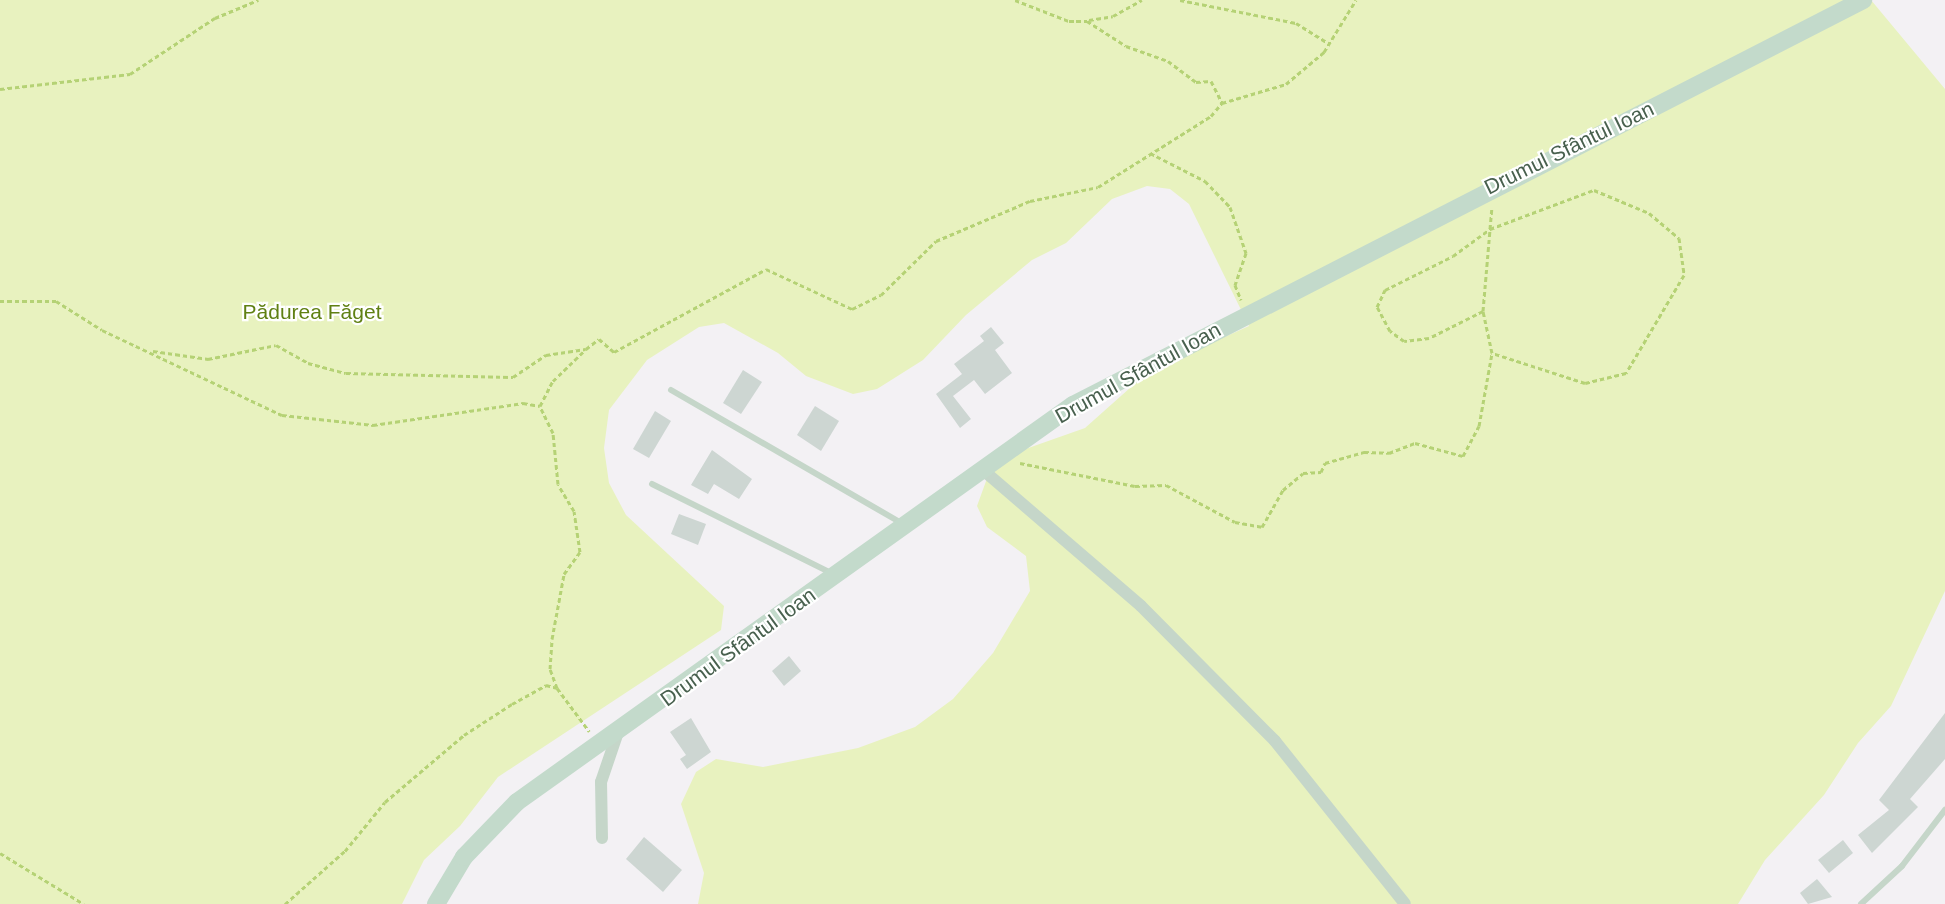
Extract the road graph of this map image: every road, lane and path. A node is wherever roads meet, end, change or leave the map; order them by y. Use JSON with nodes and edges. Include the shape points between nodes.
{"nodes":[{"id":1,"x":258,"y":0,"type":"edge"},
{"id":2,"x":1015,"y":0,"type":"edge"},
{"id":3,"x":1142,"y":0,"type":"edge"},
{"id":4,"x":1180,"y":0,"type":"edge"},
{"id":5,"x":1356,"y":0,"type":"edge"},
{"id":6,"x":1863,"y":0,"type":"edge"},
{"id":7,"x":1087,"y":21,"type":"junction"},
{"id":8,"x":1328,"y":43,"type":"junction"},
{"id":9,"x":0,"y":89,"type":"edge"},
{"id":10,"x":1222,"y":103,"type":"junction"},
{"id":11,"x":1150,"y":153,"type":"junction"},
{"id":12,"x":1487,"y":189,"type":"junction"},
{"id":13,"x":1490,"y":229,"type":"junction"},
{"id":14,"x":0,"y":301,"type":"edge"},
{"id":15,"x":1483,"y":311,"type":"junction"},
{"id":16,"x":1246,"y":314,"type":"junction"},
{"id":17,"x":586,"y":349,"type":"junction"},
{"id":18,"x":148,"y":350,"type":"junction"},
{"id":19,"x":1492,"y":352,"type":"junction"},
{"id":20,"x":671,"y":390,"type":"dead end"},
{"id":21,"x":540,"y":406,"type":"junction"},
{"id":22,"x":1014,"y":461,"type":"dead end"},
{"id":23,"x":983,"y":470,"type":"junction"},
{"id":24,"x":652,"y":484,"type":"dead end"},
{"id":25,"x":906,"y":525,"type":"junction"},
{"id":26,"x":836,"y":576,"type":"junction"},
{"id":27,"x":557,"y":688,"type":"junction"},
{"id":28,"x":618,"y":732,"type":"junction"},
{"id":29,"x":598,"y":744,"type":"junction"},
{"id":30,"x":1945,"y":810,"type":"edge"},
{"id":31,"x":603,"y":838,"type":"dead end"},
{"id":32,"x":0,"y":853,"type":"edge"},
{"id":33,"x":84,"y":904,"type":"edge"},
{"id":34,"x":285,"y":904,"type":"edge"},
{"id":35,"x":436,"y":904,"type":"edge"},
{"id":36,"x":1405,"y":904,"type":"edge"},
{"id":37,"x":1861,"y":904,"type":"edge"}],
"edges":[{"from":1,"to":9,"type":"path","via":[[215,18],[130,74]]},
{"from":2,"to":7,"type":"path","via":[[1068,21]]},
{"from":3,"to":7,"type":"path","via":[[1113,16]]},
{"from":4,"to":8,"type":"path","via":[[1296,22]]},
{"from":5,"to":8,"type":"path"},
{"from":6,"to":12,"type":"main road","name":"Drumul Sfântul Ioan"},
{"from":7,"to":10,"type":"path","via":[[1126,46],[1168,61],[1196,82],[1211,81]]},
{"from":8,"to":10,"type":"path","via":[[1311,67],[1286,84]]},
{"from":10,"to":11,"type":"path","via":[[1211,116]]},
{"from":11,"to":16,"type":"path","via":[[1154,159],[1205,181],[1230,207],[1246,253],[1235,285]]},
{"from":11,"to":17,"type":"path","via":[[1085,192],[1030,201],[936,241],[881,296],[852,309],[766,269],[614,352],[599,339]]},
{"from":12,"to":13,"type":"path"},
{"from":12,"to":16,"type":"main road","name":"Drumul Sfântul Ioan"},
{"from":13,"to":15,"type":"path"},
{"from":13,"to":15,"type":"path","via":[[1453,256],[1398,280],[1377,307],[1390,331],[1404,341],[1429,338]]},
{"from":13,"to":19,"type":"path","via":[[1536,216],[1573,195],[1605,193],[1649,213],[1679,238],[1684,275],[1626,373],[1585,383]]},
{"from":14,"to":18,"type":"path","via":[[56,301]]},
{"from":15,"to":19,"type":"path"},
{"from":16,"to":23,"type":"main road","name":"Drumul Sfântul Ioan","via":[[1072,405]]},
{"from":17,"to":18,"type":"path","via":[[546,354],[513,377],[346,373],[308,363],[276,345],[208,359]]},
{"from":17,"to":21,"type":"path","via":[[553,381]]},
{"from":18,"to":21,"type":"path","via":[[282,415],[373,425],[523,403]]},
{"from":19,"to":22,"type":"path","via":[[1479,426],[1463,456],[1415,443],[1389,453],[1364,452],[1325,463],[1321,472],[1303,473],[1283,490],[1262,527],[1235,522],[1166,485],[1135,486]]},
{"from":20,"to":25,"type":"lane"},
{"from":21,"to":27,"type":"path","via":[[553,433],[558,484],[574,511],[580,552],[564,574],[552,639],[550,669]]},
{"from":23,"to":25,"type":"main road","name":"Drumul Sfântul Ioan"},
{"from":23,"to":36,"type":"street","via":[[1141,606],[1275,741]]},
{"from":24,"to":26,"type":"lane"},
{"from":25,"to":26,"type":"main road","name":"Drumul Sfântul Ioan"},
{"from":26,"to":28,"type":"main road","name":"Drumul Sfântul Ioan"},
{"from":27,"to":29,"type":"path","via":[[570,698]]},
{"from":27,"to":34,"type":"path","via":[[546,685],[464,735],[385,802],[345,850]]},
{"from":28,"to":29,"type":"main road","name":"Drumul Sfântul Ioan"},
{"from":28,"to":31,"type":"street","via":[[601,782]]},
{"from":29,"to":35,"type":"main road","name":"Drumul Sfântul Ioan","via":[[497,820],[464,857]]},
{"from":30,"to":37,"type":"lane","via":[[1902,866]]},
{"from":32,"to":33,"type":"path"}]}
